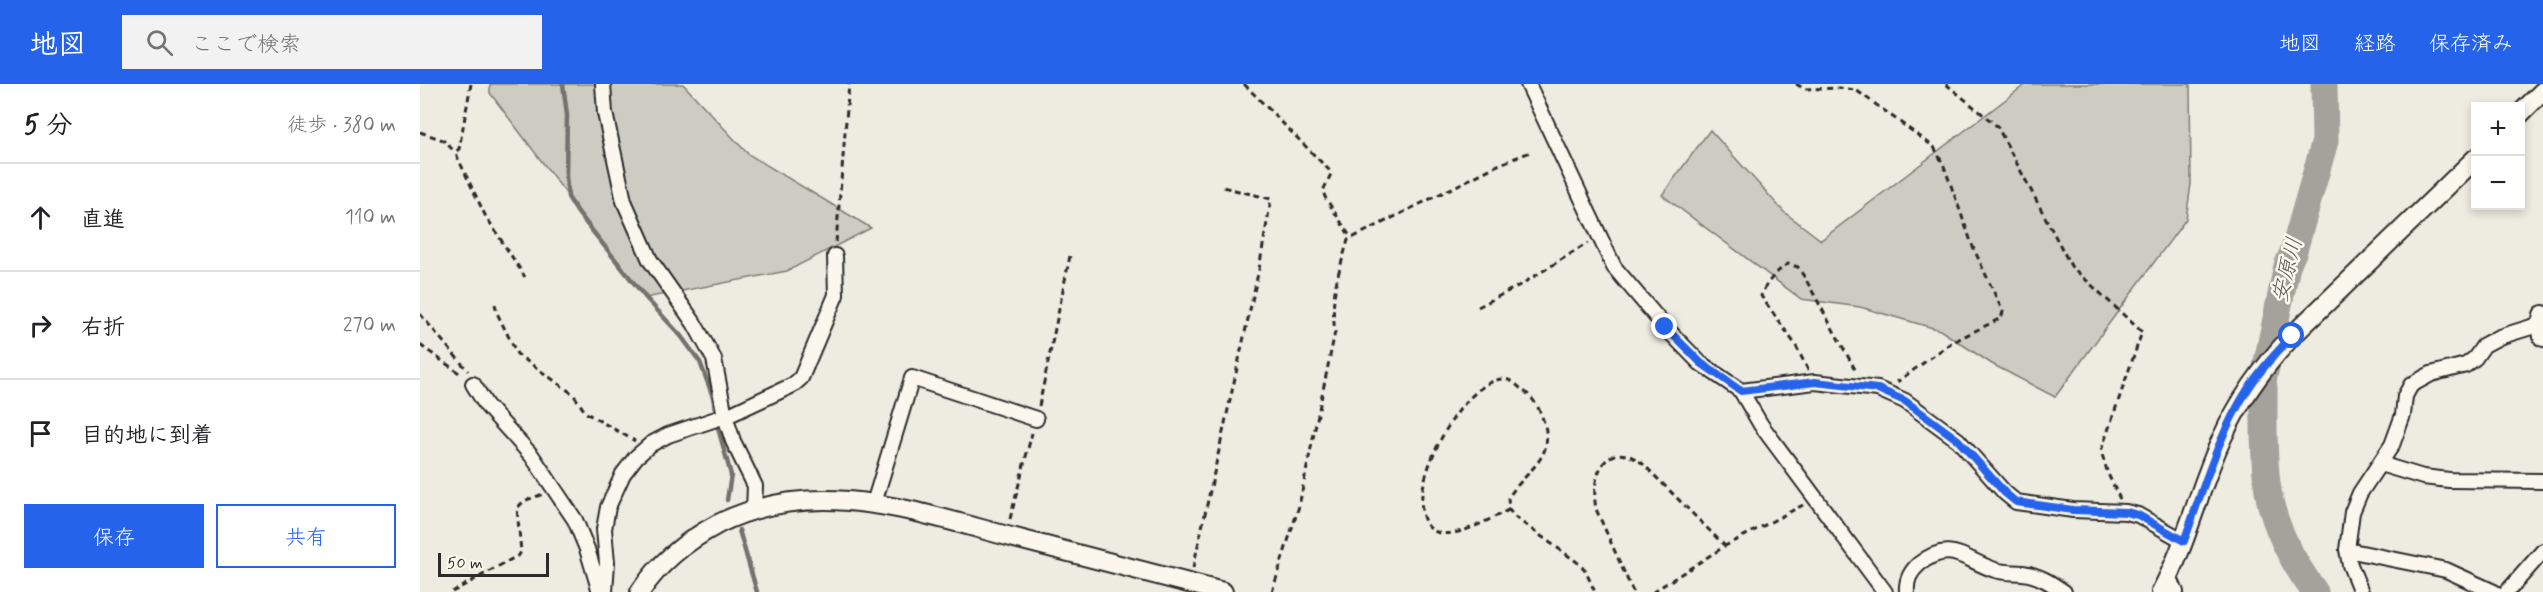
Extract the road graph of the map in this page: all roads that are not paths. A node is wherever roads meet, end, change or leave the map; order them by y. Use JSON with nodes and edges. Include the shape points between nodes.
{"nodes":[{"id":1,"x":603,"y":84,"type":"edge"},
{"id":2,"x":1528,"y":84,"type":"edge"},
{"id":3,"x":2543,"y":91,"type":"edge"},
{"id":4,"x":2525,"y":109,"type":"edge"},
{"id":5,"x":2471,"y":162,"type":"edge"},
{"id":6,"x":835,"y":256,"type":"road end"},
{"id":7,"x":2542,"y":325,"type":"edge"},
{"id":8,"x":473,"y":384,"type":"road end"},
{"id":9,"x":1741,"y":391,"type":"junction"},
{"id":10,"x":719,"y":418,"type":"junction"},
{"id":11,"x":1035,"y":419,"type":"road end"},
{"id":12,"x":2380,"y":464,"type":"junction"},
{"id":13,"x":2543,"y":481,"type":"edge"},
{"id":14,"x":874,"y":503,"type":"junction"},
{"id":15,"x":754,"y":509,"type":"junction"},
{"id":16,"x":2184,"y":541,"type":"junction"},
{"id":17,"x":2347,"y":550,"type":"junction"},
{"id":18,"x":2543,"y":551,"type":"edge"},
{"id":19,"x":2169,"y":587,"type":"edge"},
{"id":20,"x":1217,"y":591,"type":"edge"},
{"id":21,"x":602,"y":592,"type":"edge"},
{"id":22,"x":640,"y":592,"type":"edge"},
{"id":23,"x":1885,"y":592,"type":"edge"},
{"id":24,"x":1907,"y":592,"type":"edge"},
{"id":25,"x":2064,"y":592,"type":"edge"},
{"id":26,"x":2361,"y":592,"type":"edge"},
{"id":27,"x":2494,"y":592,"type":"edge"},
{"id":28,"x":2507,"y":592,"type":"edge"}],
"edges":[{"from":1,"to":10,"type":"street","via":[[605,113],[624,201],[650,260],[714,359]]},
{"from":2,"to":9,"type":"street","via":[[1614,267],[1701,363]]},
{"from":3,"to":4,"type":"street"},
{"from":5,"to":16,"type":"street","via":[[2265,365],[2247,390],[2222,439]]},
{"from":6,"to":10,"type":"street","via":[[836,295],[801,378],[794,385]]},
{"from":7,"to":12,"type":"street","via":[[2499,337],[2484,345],[2466,365],[2431,374],[2411,385],[2392,445]]},
{"from":8,"to":21,"type":"street","via":[[486,405],[532,456],[575,520]]},
{"from":9,"to":16,"type":"street","via":[[1815,382],[1878,389],[1905,401],[1958,440],[2016,502],[2126,512]]},
{"from":9,"to":23,"type":"street","via":[[1761,425]]},
{"from":10,"to":15,"type":"street","via":[[755,486]]},
{"from":10,"to":21,"type":"street","via":[[668,435],[647,448],[623,474],[603,529],[607,562]]},
{"from":11,"to":14,"type":"street","via":[[912,378]]},
{"from":12,"to":13,"type":"street","via":[[2449,480]]},
{"from":12,"to":17,"type":"street","via":[[2352,512]]},
{"from":14,"to":15,"type":"street","via":[[810,499]]},
{"from":14,"to":20,"type":"street"},
{"from":15,"to":22,"type":"street","via":[[705,531],[684,546]]},
{"from":16,"to":19,"type":"street"},
{"from":17,"to":26,"type":"street"},
{"from":17,"to":27,"type":"street","via":[[2446,570]]},
{"from":18,"to":28,"type":"street"},
{"from":24,"to":25,"type":"street","via":[[1907,579],[1913,569],[1940,552],[1951,551],[1998,572],[2042,578]]}]}
